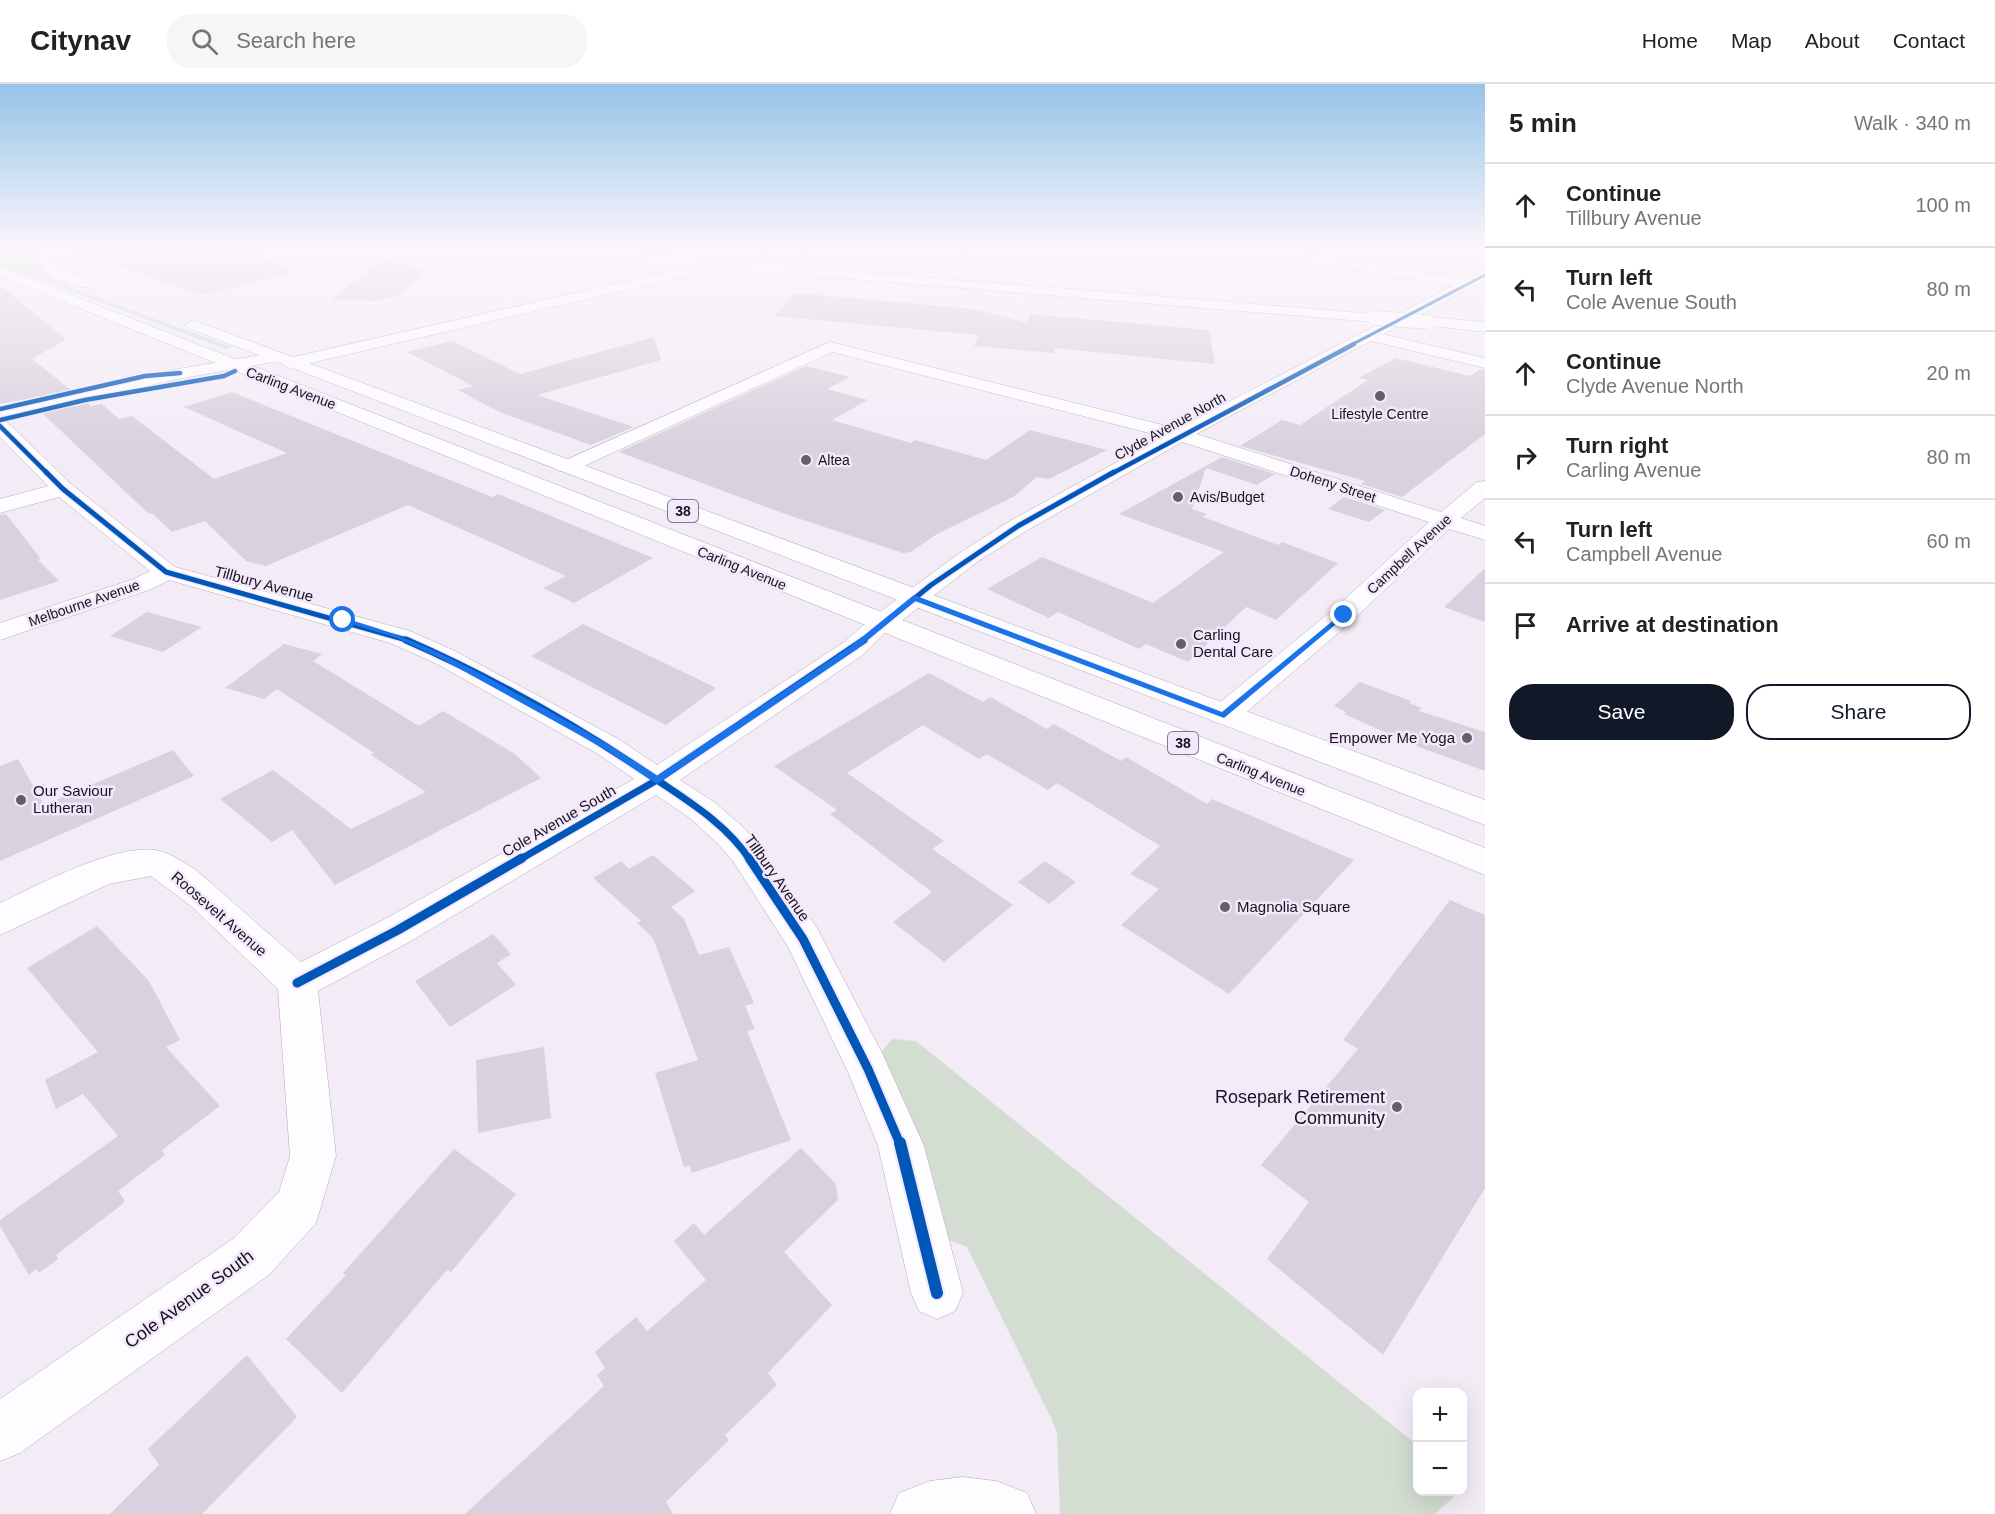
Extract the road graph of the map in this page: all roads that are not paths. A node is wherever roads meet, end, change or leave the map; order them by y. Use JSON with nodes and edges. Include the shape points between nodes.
{"nodes":[{"id":1,"x":103,"y":313,"type":"edge"},
{"id":2,"x":512,"y":313,"type":"edge"},
{"id":3,"x":1219,"y":313,"type":"edge"},
{"id":4,"x":1404,"y":313,"type":"edge"},
{"id":5,"x":1405,"y":313,"type":"edge"},
{"id":6,"x":1485,"y":318,"type":"edge"},
{"id":7,"x":175,"y":319,"type":"dead end"},
{"id":8,"x":1436,"y":319,"type":"junction"},
{"id":9,"x":1372,"y":327,"type":"junction"},
{"id":10,"x":1485,"y":327,"type":"edge"},
{"id":11,"x":283,"y":360,"type":"junction"},
{"id":12,"x":1485,"y":363,"type":"edge"},
{"id":13,"x":237,"y":367,"type":"junction"},
{"id":14,"x":0,"y":414,"type":"edge"},
{"id":15,"x":0,"y":426,"type":"edge"},
{"id":16,"x":1180,"y":435,"type":"junction"},
{"id":17,"x":566,"y":467,"type":"junction"},
{"id":18,"x":1485,"y":487,"type":"edge"},
{"id":19,"x":63,"y":489,"type":"junction"},
{"id":20,"x":0,"y":506,"type":"edge"},
{"id":21,"x":1444,"y":520,"type":"junction"},
{"id":22,"x":1485,"y":533,"type":"edge"},
{"id":23,"x":166,"y":572,"type":"junction"},
{"id":24,"x":914,"y":598,"type":"junction"},
{"id":25,"x":882,"y":623,"type":"junction"},
{"id":26,"x":0,"y":632,"type":"edge"},
{"id":27,"x":1224,"y":715,"type":"junction"},
{"id":28,"x":657,"y":780,"type":"junction"},
{"id":29,"x":1485,"y":813,"type":"edge"},
{"id":30,"x":1485,"y":862,"type":"edge"},
{"id":31,"x":0,"y":920,"type":"edge"},
{"id":32,"x":297,"y":982,"type":"junction"},
{"id":33,"x":937,"y":1293,"type":"dead end"},
{"id":34,"x":0,"y":1433,"type":"edge"},
{"id":35,"x":998,"y":1511,"type":"edge"},
{"id":36,"x":920,"y":1514,"type":"edge"}],
"edges":[{"from":1,"to":13,"type":"main road","name":"Carling Avenue","number":"38"},
{"from":2,"to":11,"type":"main road"},
{"from":3,"to":9,"type":"main road"},
{"from":4,"to":8,"type":"main road"},
{"from":5,"to":9,"type":"main road","name":"Clyde Avenue North"},
{"from":6,"to":8,"type":"main road"},
{"from":7,"to":11,"type":"main road","name":"Carling Avenue","number":"38"},
{"from":8,"to":9,"type":"main road","bridge":true},
{"from":8,"to":10,"type":"main road"},
{"from":9,"to":12,"type":"main road"},
{"from":9,"to":16,"type":"main road","name":"Clyde Avenue North"},
{"from":11,"to":13,"type":"main road"},
{"from":11,"to":17,"type":"main road","name":"Carling Avenue","number":"38"},
{"from":13,"to":14,"type":"main road"},
{"from":13,"to":25,"type":"main road","name":"Carling Avenue","number":"38"},
{"from":15,"to":19,"type":"main road","name":"Tillbury Avenue"},
{"from":16,"to":17,"type":"main road","name":"Doheny Street","via":[[830,347]]},
{"from":16,"to":21,"type":"main road","name":"Doheny Street"},
{"from":16,"to":24,"type":"main road","name":"Clyde Avenue North","via":[[1018,526]]},
{"from":17,"to":24,"type":"main road","name":"Carling Avenue","number":"38"},
{"from":18,"to":21,"type":"main road","name":"Campbell Avenue"},
{"from":19,"to":20,"type":"main road"},
{"from":19,"to":23,"type":"main road","name":"Tillbury Avenue"},
{"from":21,"to":22,"type":"main road","name":"Doheny Street"},
{"from":21,"to":27,"type":"main road","name":"Campbell Avenue","via":[[1344,615]]},
{"from":23,"to":26,"type":"main road","name":"Melbourne Avenue","via":[[143,584]]},
{"from":23,"to":28,"type":"main road","name":"Tillbury Avenue","via":[[400,637],[445,657],[609,747]]},
{"from":24,"to":25,"type":"main road","name":"Clyde Avenue North"},
{"from":24,"to":27,"type":"main road","name":"Carling Avenue","number":"38"},
{"from":25,"to":28,"type":"main road","name":"Cole Avenue South","via":[[854,648]]},
{"from":25,"to":30,"type":"main road","name":"Carling Avenue","number":"38"},
{"from":27,"to":29,"type":"main road","name":"Carling Avenue","number":"38"},
{"from":28,"to":32,"type":"main road","name":"Cole Avenue South","via":[[398,930]]},
{"from":28,"to":33,"type":"main road","name":"Tillbury Avenue","via":[[702,810],[731,836],[803,939],[868,1069],[901,1146]]},
{"from":31,"to":32,"type":"main road","name":"Roosevelt Avenue","via":[[92,878],[133,865],[156,863],[183,879]]},
{"from":32,"to":34,"type":"main road","name":"Cole Avenue South","via":[[313,1156],[299,1206],[252,1256]]},
{"from":35,"to":36,"type":"main road","via":[[933,1509]]}]}
